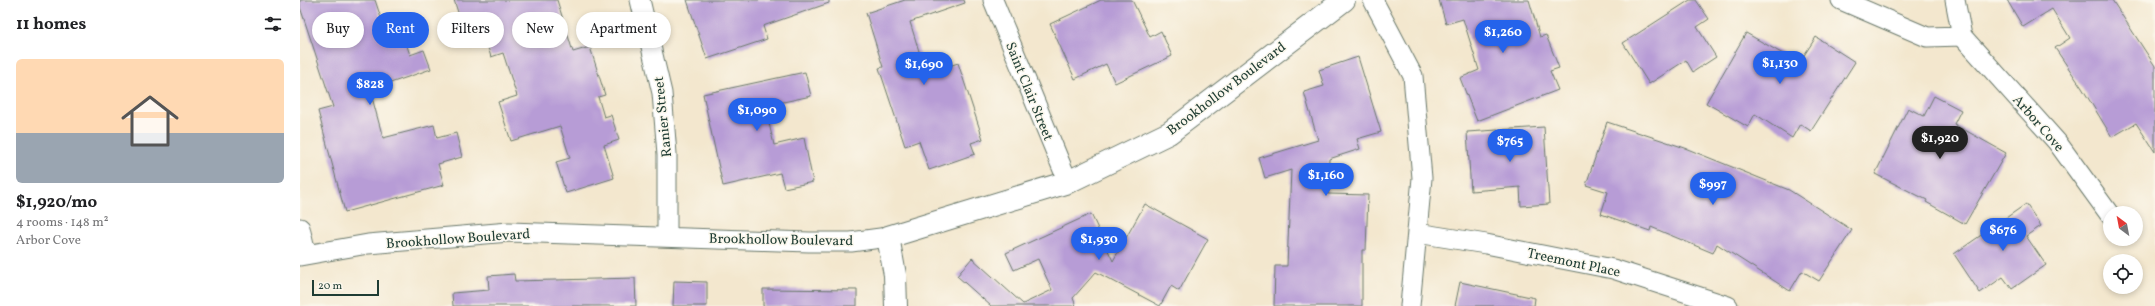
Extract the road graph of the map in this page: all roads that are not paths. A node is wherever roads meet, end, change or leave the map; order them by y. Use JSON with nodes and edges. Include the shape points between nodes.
{"nodes":[{"id":1,"x":640,"y":0,"type":"edge"},
{"id":2,"x":993,"y":0,"type":"edge"},
{"id":3,"x":1344,"y":0,"type":"edge"},
{"id":4,"x":1373,"y":0,"type":"edge"},
{"id":5,"x":1841,"y":0,"type":"edge"},
{"id":6,"x":1955,"y":0,"type":"edge"},
{"id":7,"x":1962,"y":36,"type":"junction"},
{"id":8,"x":1068,"y":182,"type":"junction"},
{"id":9,"x":2103,"y":206,"type":"edge"},
{"id":10,"x":300,"y":228,"type":"edge"},
{"id":11,"x":1417,"y":233,"type":"junction"},
{"id":12,"x":667,"y":236,"type":"junction"},
{"id":13,"x":888,"y":237,"type":"junction"},
{"id":14,"x":303,"y":255,"type":"edge"},
{"id":15,"x":896,"y":306,"type":"edge"},
{"id":16,"x":1410,"y":306,"type":"edge"},
{"id":17,"x":1728,"y":306,"type":"edge"}],
"edges":[{"from":1,"to":12,"type":"street","name":"Ranier Street","via":[[662,93],[667,154]]},
{"from":2,"to":8,"type":"street","name":"Saint Clair Street"},
{"from":3,"to":8,"type":"street","name":"Brookhollow Boulevard","via":[[1169,133]]},
{"from":4,"to":11,"type":"street","via":[[1413,76],[1422,178]]},
{"from":5,"to":7,"type":"street","via":[[1927,37]]},
{"from":6,"to":7,"type":"street"},
{"from":7,"to":9,"type":"street","name":"Arbor Cove","via":[[2057,142]]},
{"from":8,"to":13,"type":"street","name":"Brookhollow Boulevard"},
{"from":10,"to":14,"type":"street"},
{"from":11,"to":16,"type":"street"},
{"from":11,"to":17,"type":"street","name":"Treemont Place","via":[[1613,269]]},
{"from":12,"to":13,"type":"street","name":"Brookhollow Boulevard","via":[[810,242],[851,242]]},
{"from":12,"to":14,"type":"street","name":"Brookhollow Boulevard","via":[[509,232],[368,244]]},
{"from":13,"to":15,"type":"street","via":[[895,275]]}]}
